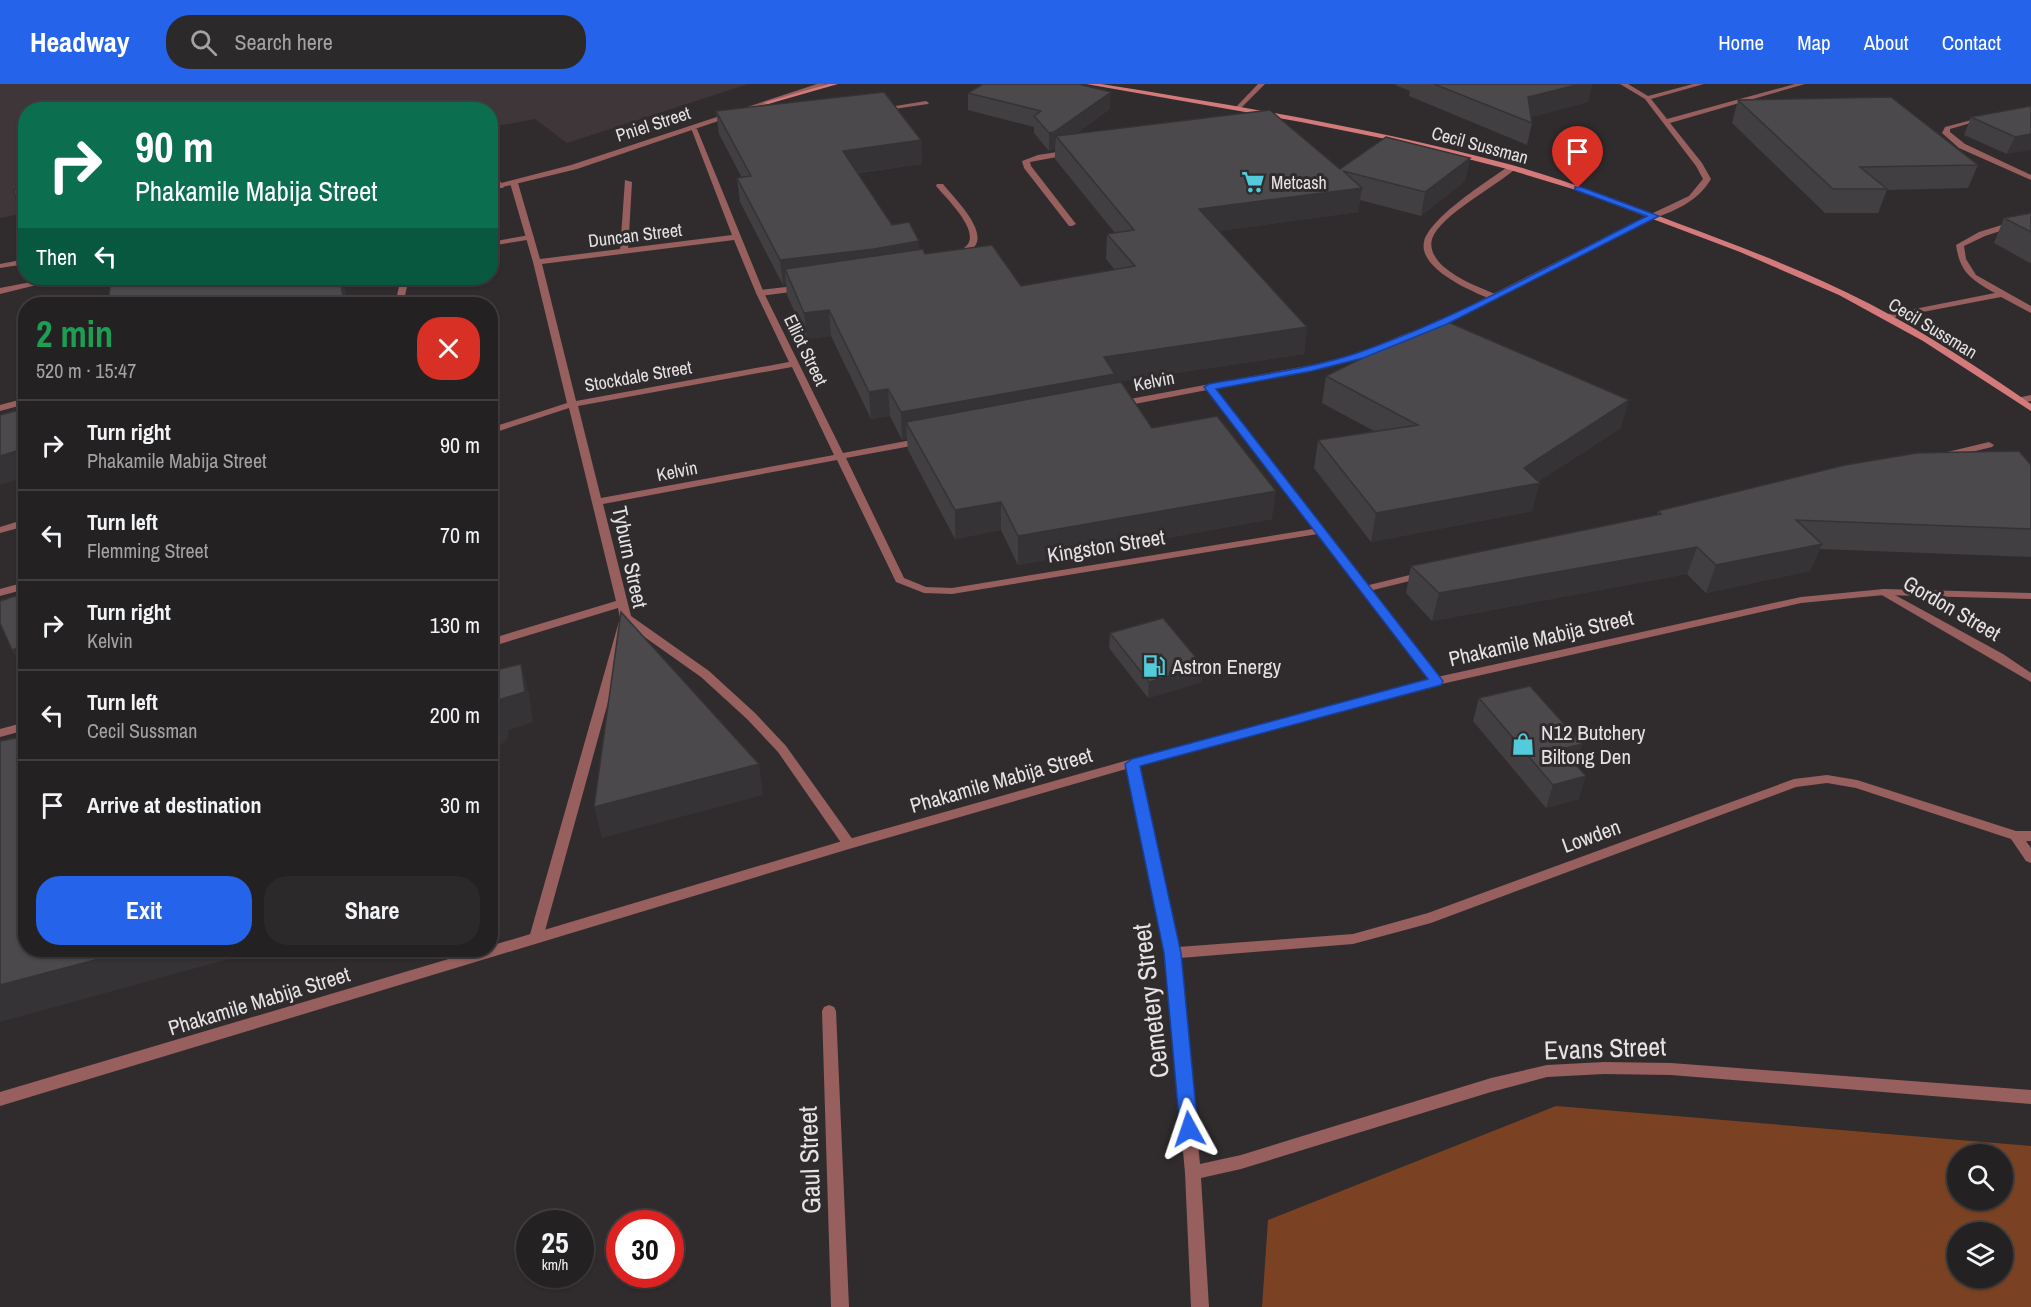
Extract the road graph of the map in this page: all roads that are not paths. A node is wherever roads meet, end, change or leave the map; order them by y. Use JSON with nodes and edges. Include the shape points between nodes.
{"nodes":[{"id":1,"x":824,"y":84,"type":"edge"},
{"id":2,"x":835,"y":84,"type":"edge"},
{"id":3,"x":1089,"y":84,"type":"edge"},
{"id":4,"x":1262,"y":84,"type":"edge"},
{"id":5,"x":1623,"y":84,"type":"edge"},
{"id":6,"x":1701,"y":84,"type":"edge"},
{"id":7,"x":1802,"y":84,"type":"edge"},
{"id":8,"x":1647,"y":98,"type":"junction"},
{"id":9,"x":766,"y":103,"type":"junction"},
{"id":10,"x":926,"y":104,"type":"dead end"},
{"id":11,"x":1239,"y":108,"type":"junction"},
{"id":12,"x":874,"y":110,"type":"edge"},
{"id":13,"x":1989,"y":117,"type":"edge"},
{"id":14,"x":724,"y":118,"type":"junction"},
{"id":15,"x":1287,"y":118,"type":"junction"},
{"id":16,"x":736,"y":121,"type":"edge"},
{"id":17,"x":1666,"y":122,"type":"junction"},
{"id":18,"x":1283,"y":127,"type":"edge"},
{"id":19,"x":693,"y":129,"type":"junction"},
{"id":20,"x":1085,"y":150,"type":"edge"},
{"id":21,"x":1512,"y":168,"type":"junction"},
{"id":22,"x":2031,"y":178,"type":"edge"},
{"id":23,"x":628,"y":182,"type":"dead end"},
{"id":24,"x":498,"y":183,"type":"edge"},
{"id":25,"x":514,"y":183,"type":"junction"},
{"id":26,"x":500,"y":186,"type":"joint"},
{"id":27,"x":940,"y":186,"type":"dead end"},
{"id":28,"x":1654,"y":216,"type":"junction"},
{"id":29,"x":2031,"y":218,"type":"edge"},
{"id":30,"x":1072,"y":224,"type":"dead end"},
{"id":31,"x":530,"y":237,"type":"junction"},
{"id":32,"x":736,"y":237,"type":"junction"},
{"id":33,"x":498,"y":243,"type":"edge"},
{"id":34,"x":624,"y":251,"type":"junction"},
{"id":35,"x":537,"y":262,"type":"junction"},
{"id":36,"x":949,"y":262,"type":"edge"},
{"id":37,"x":18,"y":263,"type":"edge"},
{"id":38,"x":0,"y":266,"type":"edge"},
{"id":39,"x":28,"y":285,"type":"edge"},
{"id":40,"x":818,"y":286,"type":"edge"},
{"id":41,"x":0,"y":291,"type":"edge"},
{"id":42,"x":760,"y":293,"type":"junction"},
{"id":43,"x":2001,"y":294,"type":"junction"},
{"id":44,"x":1494,"y":297,"type":"junction"},
{"id":45,"x":2031,"y":310,"type":"edge"},
{"id":46,"x":1889,"y":317,"type":"junction"},
{"id":47,"x":794,"y":364,"type":"junction"},
{"id":48,"x":1209,"y":387,"type":"junction"},
{"id":49,"x":2031,"y":398,"type":"edge"},
{"id":50,"x":2020,"y":400,"type":"junction"},
{"id":51,"x":18,"y":403,"type":"edge"},
{"id":52,"x":573,"y":404,"type":"junction"},
{"id":53,"x":1104,"y":407,"type":"edge"},
{"id":54,"x":0,"y":408,"type":"edge"},
{"id":55,"x":2031,"y":408,"type":"edge"},
{"id":56,"x":498,"y":428,"type":"edge"},
{"id":57,"x":930,"y":440,"type":"edge"},
{"id":58,"x":1989,"y":446,"type":"dead end"},
{"id":59,"x":842,"y":456,"type":"junction"},
{"id":60,"x":1932,"y":459,"type":"edge"},
{"id":61,"x":598,"y":502,"type":"junction"},
{"id":62,"x":18,"y":524,"type":"edge"},
{"id":63,"x":0,"y":530,"type":"edge"},
{"id":64,"x":1318,"y":531,"type":"junction"},
{"id":65,"x":1434,"y":573,"type":"edge"},
{"id":66,"x":900,"y":580,"type":"joint"},
{"id":67,"x":18,"y":587,"type":"edge"},
{"id":68,"x":1365,"y":589,"type":"junction"},
{"id":69,"x":1884,"y":592,"type":"junction"},
{"id":70,"x":0,"y":593,"type":"edge"},
{"id":71,"x":2031,"y":596,"type":"edge"},
{"id":72,"x":623,"y":603,"type":"junction"},
{"id":73,"x":626,"y":618,"type":"junction"},
{"id":74,"x":498,"y":641,"type":"edge"},
{"id":75,"x":2031,"y":678,"type":"edge"},
{"id":76,"x":1437,"y":681,"type":"junction"},
{"id":77,"x":18,"y":728,"type":"edge"},
{"id":78,"x":0,"y":733,"type":"edge"},
{"id":79,"x":1132,"y":764,"type":"junction"},
{"id":80,"x":2016,"y":836,"type":"junction"},
{"id":81,"x":2031,"y":836,"type":"edge"},
{"id":82,"x":849,"y":844,"type":"junction"},
{"id":83,"x":2031,"y":858,"type":"edge"},
{"id":84,"x":536,"y":938,"type":"junction"},
{"id":85,"x":498,"y":949,"type":"edge"},
{"id":86,"x":1172,"y":953,"type":"junction"},
{"id":87,"x":473,"y":957,"type":"edge"},
{"id":88,"x":829,"y":1011,"type":"dead end"},
{"id":89,"x":2031,"y":1097,"type":"edge"},
{"id":90,"x":0,"y":1099,"type":"edge"},
{"id":91,"x":1193,"y":1173,"type":"junction"},
{"id":92,"x":840,"y":1307,"type":"edge"},
{"id":93,"x":1200,"y":1307,"type":"edge"}],
"edges":[{"from":1,"to":9,"type":"street","name":"Pniel Street"},
{"from":2,"to":9,"type":"main road"},
{"from":3,"to":11,"type":"main road","name":"Cecil Sussman"},
{"from":4,"to":11,"type":"street"},
{"from":5,"to":8,"type":"street"},
{"from":6,"to":8,"type":"street"},
{"from":7,"to":17,"type":"street"},
{"from":8,"to":17,"type":"street"},
{"from":9,"to":14,"type":"street","name":"Pniel Street"},
{"from":10,"to":12,"type":"street"},
{"from":11,"to":15,"type":"main road","name":"Cecil Sussman"},
{"from":13,"to":22,"type":"street","via":[[1954,125],[1947,133],[1962,146]]},
{"from":14,"to":16,"type":"street"},
{"from":14,"to":19,"type":"street","name":"Pniel Street"},
{"from":15,"to":18,"type":"street"},
{"from":15,"to":21,"type":"main road","name":"Cecil Sussman","via":[[1419,144]]},
{"from":17,"to":28,"type":"street","name":"Kelvin","via":[[1707,179],[1693,196]]},
{"from":19,"to":25,"type":"street","name":"Pniel Street"},
{"from":19,"to":32,"type":"street","name":"Elliot Street"},
{"from":20,"to":30,"type":"street","via":[[1026,161]]},
{"from":21,"to":28,"type":"main road","name":"Cecil Sussman"},
{"from":21,"to":44,"type":"street","via":[[1440,221],[1428,237],[1427,249],[1432,260],[1445,272]]},
{"from":23,"to":34,"type":"street"},
{"from":24,"to":26,"type":"street"},
{"from":25,"to":26,"type":"street","name":"Pniel Street"},
{"from":25,"to":31,"type":"street","name":"Tyburn Street"},
{"from":27,"to":36,"type":"street","via":[[974,232],[972,244]]},
{"from":28,"to":44,"type":"street","name":"Kelvin"},
{"from":28,"to":46,"type":"main road","name":"Cecil Sussman","via":[[1819,282]]},
{"from":29,"to":43,"type":"street","via":[[1960,245],[1962,259],[1973,277]]},
{"from":31,"to":33,"type":"street"},
{"from":31,"to":35,"type":"street","name":"Tyburn Street"},
{"from":32,"to":34,"type":"street","name":"Duncan Street"},
{"from":32,"to":42,"type":"street","name":"Elliot Street"},
{"from":34,"to":35,"type":"street","name":"Duncan Street"},
{"from":35,"to":52,"type":"street","name":"Tyburn Street"},
{"from":37,"to":38,"type":"street"},
{"from":39,"to":41,"type":"street"},
{"from":40,"to":42,"type":"street"},
{"from":42,"to":47,"type":"street","name":"Elliot Street"},
{"from":43,"to":45,"type":"street"},
{"from":43,"to":46,"type":"street"},
{"from":44,"to":48,"type":"street","name":"Kelvin","via":[[1359,356]]},
{"from":46,"to":50,"type":"main road","name":"Cecil Sussman"},
{"from":47,"to":52,"type":"street","name":"Stockdale Street"},
{"from":47,"to":59,"type":"street","name":"Elliot Street"},
{"from":48,"to":53,"type":"street","name":"Kelvin"},
{"from":48,"to":64,"type":"street"},
{"from":49,"to":50,"type":"street"},
{"from":50,"to":55,"type":"main road","name":"Cecil Sussman"},
{"from":51,"to":54,"type":"street"},
{"from":52,"to":56,"type":"street","name":"Stockdale Street"},
{"from":52,"to":61,"type":"street","name":"Tyburn Street"},
{"from":57,"to":59,"type":"street","name":"Kelvin"},
{"from":58,"to":60,"type":"street"},
{"from":59,"to":61,"type":"street","name":"Kelvin"},
{"from":59,"to":66,"type":"street","name":"Elliot Street"},
{"from":61,"to":72,"type":"street","name":"Tyburn Street"},
{"from":62,"to":63,"type":"street"},
{"from":64,"to":66,"type":"street","name":"Kingston Street","via":[[952,591],[924,590]]},
{"from":64,"to":68,"type":"street"},
{"from":65,"to":68,"type":"street"},
{"from":67,"to":70,"type":"street"},
{"from":68,"to":76,"type":"street"},
{"from":69,"to":71,"type":"street","name":"Phakamile Mabija Street"},
{"from":69,"to":75,"type":"street","name":"Gordon Street"},
{"from":69,"to":76,"type":"street","name":"Phakamile Mabija Street","via":[[1801,600]]},
{"from":72,"to":73,"type":"street","name":"Tyburn Street"},
{"from":72,"to":74,"type":"street"},
{"from":73,"to":82,"type":"street","via":[[705,674],[751,716],[782,749]]},
{"from":73,"to":84,"type":"street","name":"Tyburn Street"},
{"from":76,"to":79,"type":"street","name":"Phakamile Mabija Street"},
{"from":77,"to":78,"type":"street"},
{"from":79,"to":82,"type":"street","name":"Phakamile Mabija Street"},
{"from":79,"to":86,"type":"street","name":"Cemetery Street"},
{"from":80,"to":81,"type":"street","name":"Lowden"},
{"from":80,"to":83,"type":"street"},
{"from":80,"to":86,"type":"street","name":"Lowden","via":[[1857,784],[1827,779],[1794,783],[1431,918],[1353,939]]},
{"from":82,"to":84,"type":"street","name":"Phakamile Mabija Street"},
{"from":84,"to":85,"type":"street","name":"Phakamile Mabija Street"},
{"from":86,"to":91,"type":"street","name":"Cemetery Street"},
{"from":87,"to":90,"type":"street","name":"Phakamile Mabija Street"},
{"from":88,"to":92,"type":"street","name":"Gaul Street"},
{"from":89,"to":91,"type":"street","name":"Evans Street","via":[[1671,1069],[1547,1071]]},
{"from":91,"to":93,"type":"street","name":"Cemetery Street"}]}
